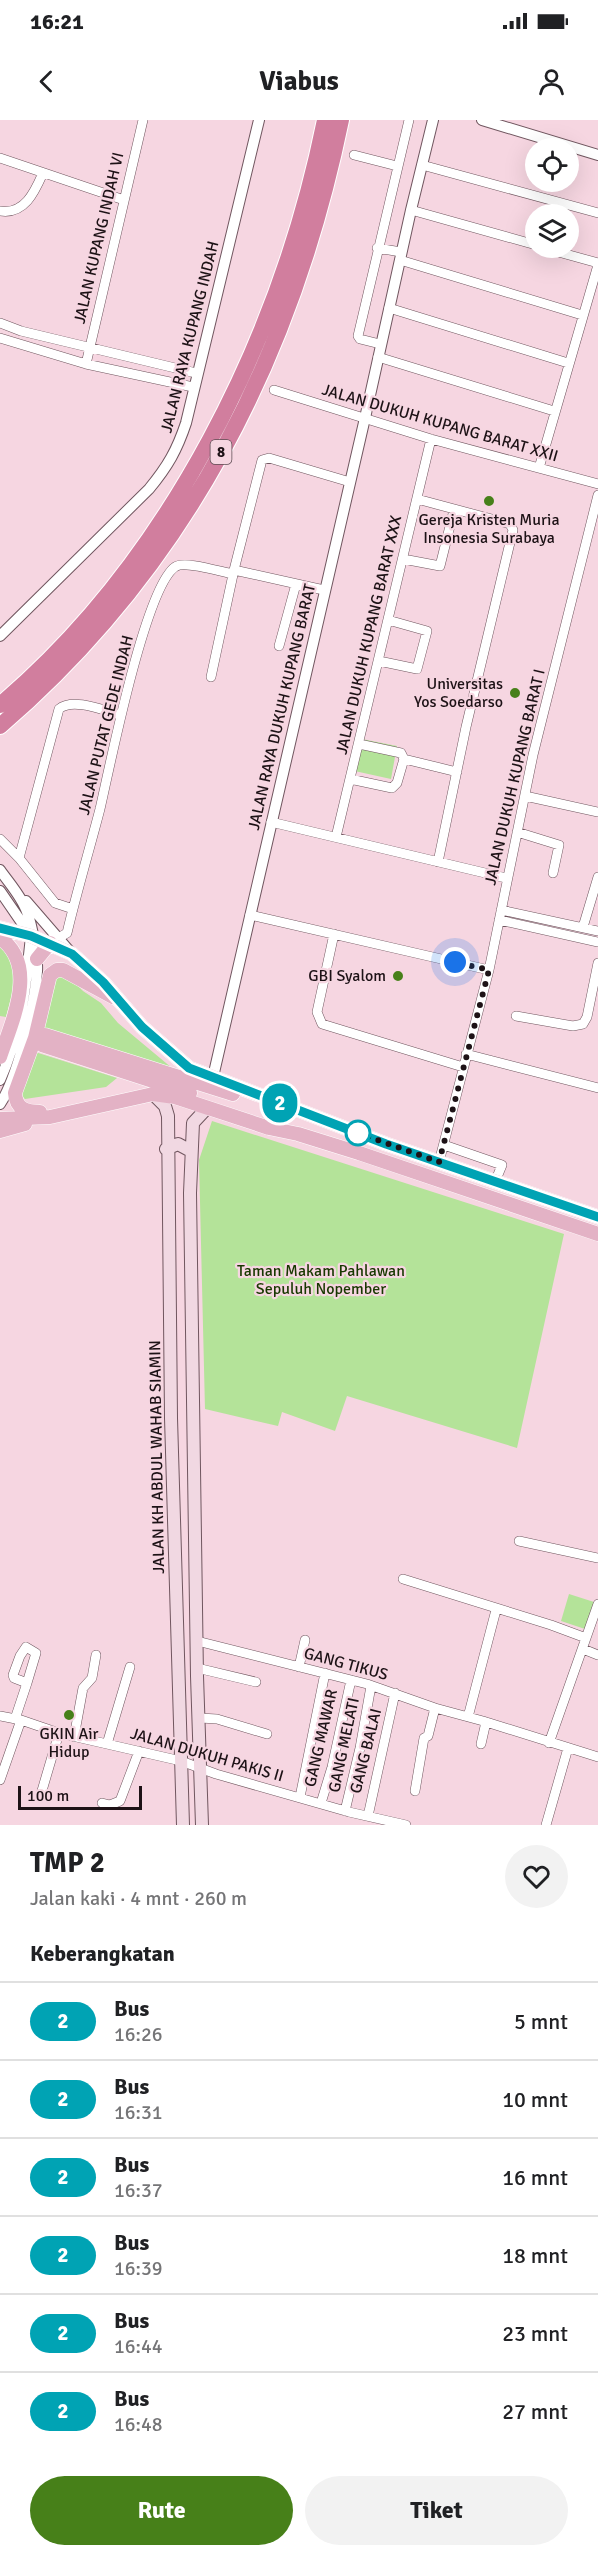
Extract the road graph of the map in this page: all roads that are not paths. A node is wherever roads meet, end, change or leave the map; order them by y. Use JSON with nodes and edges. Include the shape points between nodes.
{"nodes":[{"id":1,"x":143,"y":120,"type":"edge"},
{"id":2,"x":259,"y":120,"type":"edge"},
{"id":3,"x":326,"y":120,"type":"edge"},
{"id":4,"x":341,"y":120,"type":"edge"},
{"id":5,"x":409,"y":120,"type":"edge"},
{"id":6,"x":433,"y":120,"type":"edge"},
{"id":7,"x":482,"y":120,"type":"edge"},
{"id":8,"x":354,"y":155,"type":"dead end"},
{"id":9,"x":598,"y":155,"type":"edge"},
{"id":10,"x":0,"y":158,"type":"edge"},
{"id":11,"x":422,"y":165,"type":"junction"},
{"id":12,"x":397,"y":166,"type":"junction"},
{"id":13,"x":44,"y":173,"type":"junction"},
{"id":14,"x":124,"y":200,"type":"junction"},
{"id":15,"x":411,"y":210,"type":"junction"},
{"id":16,"x":0,"y":211,"type":"edge"},
{"id":17,"x":598,"y":213,"type":"edge"},
{"id":18,"x":525,"y":242,"type":"edge"},
{"id":19,"x":377,"y":248,"type":"junction"},
{"id":20,"x":400,"y":256,"type":"junction"},
{"id":21,"x":578,"y":258,"type":"edge"},
{"id":22,"x":598,"y":264,"type":"edge"},
{"id":23,"x":389,"y":308,"type":"junction"},
{"id":24,"x":582,"y":315,"type":"junction"},
{"id":25,"x":0,"y":323,"type":"edge"},
{"id":26,"x":0,"y":339,"type":"edge"},
{"id":27,"x":380,"y":344,"type":"junction"},
{"id":28,"x":89,"y":348,"type":"junction"},
{"id":29,"x":378,"y":357,"type":"junction"},
{"id":30,"x":568,"y":363,"type":"junction"},
{"id":31,"x":86,"y":364,"type":"junction"},
{"id":32,"x":196,"y":373,"type":"junction"},
{"id":33,"x":193,"y":387,"type":"junction"},
{"id":34,"x":274,"y":390,"type":"dead end"},
{"id":35,"x":554,"y":411,"type":"junction"},
{"id":36,"x":365,"y":418,"type":"junction"},
{"id":37,"x":430,"y":439,"type":"junction"},
{"id":38,"x":539,"y":468,"type":"junction"},
{"id":39,"x":350,"y":482,"type":"junction"},
{"id":40,"x":598,"y":484,"type":"edge"},
{"id":41,"x":598,"y":495,"type":"edge"},
{"id":42,"x":417,"y":499,"type":"junction"},
{"id":43,"x":454,"y":510,"type":"junction"},
{"id":44,"x":587,"y":543,"type":"junction"},
{"id":45,"x":598,"y":546,"type":"edge"},
{"id":46,"x":403,"y":559,"type":"junction"},
{"id":47,"x":233,"y":572,"type":"junction"},
{"id":48,"x":296,"y":584,"type":"junction"},
{"id":49,"x":324,"y":590,"type":"junction"},
{"id":50,"x":388,"y":620,"type":"junction"},
{"id":51,"x":0,"y":636,"type":"edge"},
{"id":52,"x":279,"y":646,"type":"dead end"},
{"id":53,"x":379,"y":661,"type":"junction"},
{"id":54,"x":211,"y":677,"type":"dead end"},
{"id":55,"x":0,"y":705,"type":"edge"},
{"id":56,"x":121,"y":715,"type":"junction"},
{"id":57,"x":0,"y":726,"type":"edge"},
{"id":58,"x":359,"y":744,"type":"junction"},
{"id":59,"x":404,"y":759,"type":"junction"},
{"id":60,"x":457,"y":772,"type":"junction"},
{"id":61,"x":350,"y":779,"type":"junction"},
{"id":62,"x":525,"y":796,"type":"junction"},
{"id":63,"x":598,"y":812,"type":"edge"},
{"id":64,"x":271,"y":822,"type":"junction"},
{"id":65,"x":517,"y":832,"type":"junction"},
{"id":66,"x":336,"y":837,"type":"junction"},
{"id":67,"x":0,"y":839,"type":"edge"},
{"id":68,"x":19,"y":858,"type":"junction"},
{"id":69,"x":438,"y":862,"type":"junction"},
{"id":70,"x":0,"y":870,"type":"edge"},
{"id":71,"x":553,"y":873,"type":"dead end"},
{"id":72,"x":598,"y":877,"type":"edge"},
{"id":73,"x":506,"y":878,"type":"junction"},
{"id":74,"x":12,"y":886,"type":"junction"},
{"id":75,"x":0,"y":891,"type":"edge"},
{"id":76,"x":73,"y":909,"type":"junction"},
{"id":77,"x":501,"y":910,"type":"junction"},
{"id":78,"x":250,"y":915,"type":"junction"},
{"id":79,"x":499,"y":920,"type":"junction"},
{"id":80,"x":583,"y":927,"type":"junction"},
{"id":81,"x":0,"y":928,"type":"edge"},
{"id":82,"x":598,"y":931,"type":"edge"},
{"id":83,"x":334,"y":934,"type":"junction"},
{"id":84,"x":31,"y":936,"type":"junction"},
{"id":85,"x":0,"y":938,"type":"edge"},
{"id":86,"x":54,"y":940,"type":"junction"},
{"id":87,"x":598,"y":942,"type":"edge"},
{"id":88,"x":37,"y":959,"type":"junction"},
{"id":89,"x":598,"y":963,"type":"edge"},
{"id":90,"x":489,"y":970,"type":"junction"},
{"id":91,"x":116,"y":999,"type":"junction"},
{"id":92,"x":516,"y":1016,"type":"dead end"},
{"id":93,"x":466,"y":1054,"type":"junction"},
{"id":94,"x":0,"y":1057,"type":"edge"},
{"id":95,"x":464,"y":1067,"type":"junction"},
{"id":96,"x":213,"y":1077,"type":"junction"},
{"id":97,"x":0,"y":1080,"type":"edge"},
{"id":98,"x":598,"y":1088,"type":"edge"},
{"id":99,"x":7,"y":1091,"type":"junction"},
{"id":100,"x":153,"y":1094,"type":"junction"},
{"id":101,"x":0,"y":1104,"type":"edge"},
{"id":102,"x":207,"y":1108,"type":"junction"},
{"id":103,"x":75,"y":1110,"type":"junction"},
{"id":104,"x":301,"y":1112,"type":"junction"},
{"id":105,"x":50,"y":1117,"type":"junction"},
{"id":106,"x":0,"y":1119,"type":"edge"},
{"id":107,"x":20,"y":1119,"type":"junction"},
{"id":108,"x":0,"y":1131,"type":"edge"},
{"id":109,"x":298,"y":1134,"type":"junction"},
{"id":110,"x":444,"y":1145,"type":"junction"},
{"id":111,"x":166,"y":1149,"type":"junction"},
{"id":112,"x":191,"y":1151,"type":"junction"},
{"id":113,"x":439,"y":1162,"type":"junction"},
{"id":114,"x":495,"y":1182,"type":"junction"},
{"id":115,"x":598,"y":1217,"type":"edge"},
{"id":116,"x":598,"y":1234,"type":"edge"},
{"id":117,"x":171,"y":1353,"type":"junction"},
{"id":118,"x":192,"y":1353,"type":"junction"},
{"id":119,"x":519,"y":1541,"type":"dead end"},
{"id":120,"x":598,"y":1558,"type":"edge"},
{"id":121,"x":403,"y":1579,"type":"dead end"},
{"id":122,"x":598,"y":1604,"type":"edge"},
{"id":123,"x":496,"y":1610,"type":"junction"},
{"id":124,"x":586,"y":1638,"type":"junction"},
{"id":125,"x":305,"y":1640,"type":"dead end"},
{"id":126,"x":197,"y":1641,"type":"junction"},
{"id":127,"x":583,"y":1649,"type":"junction"},
{"id":128,"x":96,"y":1655,"type":"dead end"},
{"id":129,"x":598,"y":1655,"type":"edge"},
{"id":130,"x":130,"y":1667,"type":"dead end"},
{"id":131,"x":299,"y":1667,"type":"junction"},
{"id":132,"x":197,"y":1672,"type":"junction"},
{"id":133,"x":325,"y":1673,"type":"junction"},
{"id":134,"x":179,"y":1678,"type":"junction"},
{"id":135,"x":351,"y":1680,"type":"junction"},
{"id":136,"x":256,"y":1682,"type":"dead end"},
{"id":137,"x":27,"y":1683,"type":"junction"},
{"id":138,"x":371,"y":1686,"type":"junction"},
{"id":139,"x":395,"y":1693,"type":"junction"},
{"id":140,"x":180,"y":1694,"type":"junction"},
{"id":141,"x":198,"y":1694,"type":"junction"},
{"id":142,"x":435,"y":1708,"type":"junction"},
{"id":143,"x":0,"y":1716,"type":"edge"},
{"id":144,"x":468,"y":1717,"type":"junction"},
{"id":145,"x":200,"y":1718,"type":"junction"},
{"id":146,"x":18,"y":1720,"type":"junction"},
{"id":147,"x":486,"y":1722,"type":"junction"},
{"id":148,"x":59,"y":1733,"type":"junction"},
{"id":149,"x":267,"y":1734,"type":"dead end"},
{"id":150,"x":74,"y":1737,"type":"junction"},
{"id":151,"x":549,"y":1743,"type":"junction"},
{"id":152,"x":107,"y":1744,"type":"junction"},
{"id":153,"x":481,"y":1744,"type":"dead end"},
{"id":154,"x":568,"y":1748,"type":"junction"},
{"id":155,"x":139,"y":1751,"type":"junction"},
{"id":156,"x":598,"y":1757,"type":"edge"},
{"id":157,"x":181,"y":1761,"type":"junction"},
{"id":158,"x":202,"y":1769,"type":"junction"},
{"id":159,"x":0,"y":1780,"type":"edge"},
{"id":160,"x":415,"y":1791,"type":"dead end"},
{"id":161,"x":40,"y":1794,"type":"dead end"},
{"id":162,"x":300,"y":1797,"type":"junction"},
{"id":163,"x":102,"y":1803,"type":"dead end"},
{"id":164,"x":321,"y":1803,"type":"junction"},
{"id":165,"x":345,"y":1811,"type":"junction"},
{"id":166,"x":368,"y":1816,"type":"junction"},
{"id":167,"x":183,"y":1825,"type":"edge"},
{"id":168,"x":202,"y":1825,"type":"edge"},
{"id":169,"x":406,"y":1825,"type":"edge"},
{"id":170,"x":546,"y":1825,"type":"edge"}],
"edges":[{"from":1,"to":14,"type":"street","name":"JALAN KUPANG INDAH VI"},
{"from":2,"to":32,"type":"street","name":"JALAN RAYA KUPANG INDAH"},
{"from":3,"to":55,"type":"highway","number":"8","via":[[276,293],[206,448],[144,547],[78,628]]},
{"from":4,"to":57,"type":"highway","number":"8","via":[[311,236],[281,325],[252,392],[193,503],[106,622],[66,666]]},
{"from":5,"to":12,"type":"street"},
{"from":6,"to":11,"type":"street","name":"JALAN RAYA DUKUH KUPANG BARAT"},
{"from":7,"to":9,"type":"street"},
{"from":8,"to":12,"type":"street"},
{"from":10,"to":13,"type":"street"},
{"from":11,"to":15,"type":"street","name":"JALAN RAYA DUKUH KUPANG BARAT"},
{"from":11,"to":17,"type":"street"},
{"from":12,"to":19,"type":"street"},
{"from":13,"to":14,"type":"street"},
{"from":13,"to":16,"type":"street","via":[[27,203],[16,210]]},
{"from":14,"to":28,"type":"street","name":"JALAN KUPANG INDAH VI"},
{"from":15,"to":18,"type":"street"},
{"from":15,"to":20,"type":"street","name":"JALAN RAYA DUKUH KUPANG BARAT"},
{"from":19,"to":20,"type":"street"},
{"from":19,"to":27,"type":"street","via":[[358,336]]},
{"from":20,"to":23,"type":"street","name":"JALAN RAYA DUKUH KUPANG BARAT"},
{"from":20,"to":24,"type":"street"},
{"from":21,"to":22,"type":"street"},
{"from":22,"to":24,"type":"street"},
{"from":23,"to":27,"type":"street","name":"JALAN RAYA DUKUH KUPANG BARAT"},
{"from":23,"to":30,"type":"street"},
{"from":24,"to":30,"type":"street"},
{"from":25,"to":28,"type":"street"},
{"from":26,"to":31,"type":"street"},
{"from":27,"to":29,"type":"street","name":"JALAN RAYA DUKUH KUPANG BARAT"},
{"from":28,"to":31,"type":"street","name":"JALAN KUPANG INDAH VI"},
{"from":28,"to":32,"type":"street"},
{"from":29,"to":35,"type":"street"},
{"from":29,"to":36,"type":"street","name":"JALAN RAYA DUKUH KUPANG BARAT"},
{"from":30,"to":35,"type":"street"},
{"from":31,"to":33,"type":"street"},
{"from":32,"to":33,"type":"street","name":"JALAN RAYA KUPANG INDAH"},
{"from":33,"to":51,"type":"street","name":"JALAN RAYA KUPANG INDAH","via":[[186,423],[167,467],[51,589]]},
{"from":34,"to":36,"type":"street","name":"JALAN DUKUH KUPANG BARAT XXII"},
{"from":35,"to":38,"type":"street"},
{"from":36,"to":37,"type":"street","name":"JALAN DUKUH KUPANG BARAT XXII"},
{"from":36,"to":39,"type":"street","name":"JALAN RAYA DUKUH KUPANG BARAT"},
{"from":37,"to":38,"type":"street","name":"JALAN DUKUH KUPANG BARAT XXII"},
{"from":37,"to":42,"type":"street","name":"JALAN DUKUH KUPANG BARAT XXX"},
{"from":38,"to":40,"type":"street","name":"JALAN DUKUH KUPANG BARAT XXII"},
{"from":39,"to":47,"type":"street","via":[[269,458],[262,460]]},
{"from":39,"to":49,"type":"street","name":"JALAN RAYA DUKUH KUPANG BARAT"},
{"from":41,"to":44,"type":"street","name":"JALAN DUKUH KUPANG BARAT I"},
{"from":42,"to":43,"type":"street"},
{"from":42,"to":46,"type":"street","name":"JALAN DUKUH KUPANG BARAT XXX"},
{"from":43,"to":46,"type":"street","via":[[440,566]]},
{"from":43,"to":60,"type":"street","via":[[510,524],[513,530]]},
{"from":44,"to":45,"type":"street"},
{"from":44,"to":62,"type":"street","name":"JALAN DUKUH KUPANG BARAT I"},
{"from":46,"to":50,"type":"street","name":"JALAN DUKUH KUPANG BARAT XXX"},
{"from":47,"to":48,"type":"street","name":"JALAN PUTAT GEDE INDAH"},
{"from":47,"to":54,"type":"street"},
{"from":47,"to":56,"type":"street","name":"JALAN PUTAT GEDE INDAH","via":[[183,564],[165,577],[152,607]]},
{"from":48,"to":49,"type":"street","name":"JALAN PUTAT GEDE INDAH"},
{"from":48,"to":52,"type":"street"},
{"from":49,"to":64,"type":"street","name":"JALAN RAYA DUKUH KUPANG BARAT"},
{"from":50,"to":53,"type":"street","name":"JALAN DUKUH KUPANG BARAT XXX"},
{"from":50,"to":53,"type":"street","via":[[427,631],[417,669]]},
{"from":53,"to":58,"type":"street","name":"JALAN DUKUH KUPANG BARAT XXX"},
{"from":56,"to":68,"type":"street","name":"JALAN PUTAT GEDE INDAH","via":[[80,705],[66,704],[59,709]]},
{"from":56,"to":76,"type":"street","name":"JALAN PUTAT GEDE INDAH"},
{"from":58,"to":59,"type":"street","via":[[401,753]]},
{"from":58,"to":61,"type":"street","name":"JALAN DUKUH KUPANG BARAT XXX"},
{"from":59,"to":60,"type":"street"},
{"from":59,"to":61,"type":"street","via":[[392,788]]},
{"from":60,"to":69,"type":"street"},
{"from":61,"to":66,"type":"street","name":"JALAN DUKUH KUPANG BARAT XXX"},
{"from":62,"to":63,"type":"street"},
{"from":62,"to":65,"type":"street","name":"JALAN DUKUH KUPANG BARAT I"},
{"from":64,"to":66,"type":"street"},
{"from":64,"to":78,"type":"street","name":"JALAN RAYA DUKUH KUPANG BARAT"},
{"from":65,"to":71,"type":"street","via":[[559,845]]},
{"from":65,"to":73,"type":"street","name":"JALAN DUKUH KUPANG BARAT I"},
{"from":66,"to":69,"type":"street"},
{"from":67,"to":68,"type":"street"},
{"from":68,"to":76,"type":"street","via":[[55,903]]},
{"from":69,"to":73,"type":"street"},
{"from":70,"to":74,"type":"street"},
{"from":72,"to":80,"type":"street"},
{"from":73,"to":77,"type":"street","name":"JALAN DUKUH KUPANG BARAT I"},
{"from":74,"to":84,"type":"street","via":[[26,909]]},
{"from":74,"to":86,"type":"street"},
{"from":75,"to":84,"type":"street"},
{"from":76,"to":86,"type":"street","name":"JALAN PUTAT GEDE INDAH","via":[[68,933]]},
{"from":77,"to":79,"type":"street","name":"JALAN DUKUH KUPANG BARAT I"},
{"from":77,"to":80,"type":"street"},
{"from":78,"to":83,"type":"street"},
{"from":78,"to":96,"type":"street","name":"JALAN RAYA DUKUH KUPANG BARAT"},
{"from":79,"to":87,"type":"street"},
{"from":79,"to":90,"type":"street","name":"JALAN DUKUH KUPANG BARAT I"},
{"from":80,"to":82,"type":"street"},
{"from":81,"to":84,"type":"main road"},
{"from":83,"to":90,"type":"street"},
{"from":83,"to":95,"type":"street","via":[[317,1012],[322,1024]]},
{"from":84,"to":86,"type":"main road"},
{"from":84,"to":88,"type":"street"},
{"from":84,"to":97,"type":"street","via":[[18,1033]]},
{"from":85,"to":94,"type":"main road","via":[[17,955],[21,974]]},
{"from":86,"to":88,"type":"main road"},
{"from":86,"to":91,"type":"main road","via":[[103,982]]},
{"from":88,"to":99,"type":"street","via":[[28,1026]]},
{"from":89,"to":92,"type":"street","via":[[583,1024],[573,1026]]},
{"from":90,"to":93,"type":"street","name":"JALAN DUKUH KUPANG BARAT I"},
{"from":91,"to":96,"type":"main road","via":[[175,1058]]},
{"from":91,"to":103,"type":"main road","via":[[61,969],[52,972],[47,981],[15,1100],[30,1112]]},
{"from":93,"to":95,"type":"street","name":"JALAN DUKUH KUPANG BARAT I"},
{"from":93,"to":98,"type":"street"},
{"from":95,"to":110,"type":"street","name":"JALAN DUKUH KUPANG BARAT I"},
{"from":96,"to":104,"type":"main road"},
{"from":99,"to":101,"type":"street"},
{"from":99,"to":107,"type":"street"},
{"from":100,"to":102,"type":"main road"},
{"from":100,"to":103,"type":"main road"},
{"from":100,"to":111,"type":"main road","name":"JALAN KH ABDUL WAHAB SIAMIN","via":[[165,1106],[168,1116]]},
{"from":102,"to":109,"type":"main road"},
{"from":102,"to":112,"type":"main road","via":[[193,1123]]},
{"from":103,"to":105,"type":"main road"},
{"from":104,"to":109,"type":"main road","via":[[43,1040],[272,1119]]},
{"from":104,"to":113,"type":"main road"},
{"from":105,"to":107,"type":"main road"},
{"from":105,"to":108,"type":"main road"},
{"from":106,"to":107,"type":"main road"},
{"from":109,"to":116,"type":"main road"},
{"from":110,"to":113,"type":"street","name":"JALAN DUKUH KUPANG BARAT I"},
{"from":110,"to":114,"type":"street","via":[[502,1165]]},
{"from":111,"to":112,"type":"main road","via":[[178,1144]]},
{"from":111,"to":117,"type":"main road","name":"JALAN KH ABDUL WAHAB SIAMIN"},
{"from":112,"to":118,"type":"main road"},
{"from":113,"to":114,"type":"main road"},
{"from":114,"to":115,"type":"main road"},
{"from":117,"to":118,"type":"main road"},
{"from":117,"to":134,"type":"main road","name":"JALAN KH ABDUL WAHAB SIAMIN"},
{"from":118,"to":126,"type":"main road"},
{"from":119,"to":120,"type":"street"},
{"from":121,"to":123,"type":"street"},
{"from":122,"to":124,"type":"street"},
{"from":123,"to":124,"type":"street"},
{"from":123,"to":144,"type":"street"},
{"from":124,"to":127,"type":"street"},
{"from":125,"to":131,"type":"street"},
{"from":126,"to":131,"type":"street","name":"GANG TIKUS"},
{"from":126,"to":132,"type":"main road"},
{"from":127,"to":129,"type":"street"},
{"from":127,"to":151,"type":"street"},
{"from":128,"to":150,"type":"street","via":[[92,1678],[82,1688]]},
{"from":130,"to":152,"type":"street"},
{"from":131,"to":133,"type":"street","name":"GANG TIKUS"},
{"from":132,"to":134,"type":"main road","via":[[186,1680]]},
{"from":132,"to":136,"type":"street"},
{"from":132,"to":141,"type":"main road"},
{"from":133,"to":135,"type":"street","name":"GANG TIKUS"},
{"from":133,"to":162,"type":"street"},
{"from":134,"to":140,"type":"main road","name":"JALAN KH ABDUL WAHAB SIAMIN"},
{"from":135,"to":138,"type":"street","name":"GANG TIKUS"},
{"from":135,"to":164,"type":"street","name":"GANG MAWAR"},
{"from":137,"to":137,"type":"street","via":[[13,1675],[25,1648],[36,1651]]},
{"from":137,"to":146,"type":"street"},
{"from":138,"to":139,"type":"street","name":"GANG TIKUS"},
{"from":138,"to":165,"type":"street","name":"GANG MELATI"},
{"from":139,"to":142,"type":"street","name":"GANG TIKUS"},
{"from":139,"to":166,"type":"street","name":"GANG BALAI"},
{"from":140,"to":141,"type":"main road"},
{"from":140,"to":157,"type":"main road","name":"JALAN KH ABDUL WAHAB SIAMIN"},
{"from":141,"to":145,"type":"main road"},
{"from":142,"to":144,"type":"street","name":"GANG TIKUS"},
{"from":142,"to":160,"type":"street","via":[[428,1736],[424,1738]]},
{"from":143,"to":146,"type":"street","name":"JALAN DUKUH PAKIS II"},
{"from":144,"to":147,"type":"street","name":"GANG TIKUS"},
{"from":145,"to":149,"type":"street"},
{"from":145,"to":158,"type":"main road"},
{"from":146,"to":148,"type":"street","name":"JALAN DUKUH PAKIS II"},
{"from":146,"to":159,"type":"street"},
{"from":147,"to":151,"type":"street","name":"GANG TIKUS"},
{"from":147,"to":153,"type":"street"},
{"from":148,"to":150,"type":"street","name":"JALAN DUKUH PAKIS II"},
{"from":148,"to":161,"type":"street"},
{"from":150,"to":152,"type":"street","name":"JALAN DUKUH PAKIS II"},
{"from":151,"to":154,"type":"street","name":"GANG TIKUS"},
{"from":152,"to":155,"type":"street","name":"JALAN DUKUH PAKIS II"},
{"from":154,"to":156,"type":"street","name":"GANG TIKUS"},
{"from":154,"to":170,"type":"street"},
{"from":155,"to":157,"type":"street","name":"JALAN DUKUH PAKIS II"},
{"from":155,"to":163,"type":"street","via":[[120,1801]]},
{"from":157,"to":158,"type":"street","name":"JALAN DUKUH PAKIS II"},
{"from":157,"to":167,"type":"main road","name":"JALAN KH ABDUL WAHAB SIAMIN"},
{"from":158,"to":162,"type":"street","name":"JALAN DUKUH PAKIS II"},
{"from":158,"to":168,"type":"main road"},
{"from":162,"to":164,"type":"street","name":"JALAN DUKUH PAKIS II"},
{"from":164,"to":165,"type":"street","name":"JALAN DUKUH PAKIS II"},
{"from":165,"to":166,"type":"street","name":"JALAN DUKUH PAKIS II"},
{"from":166,"to":169,"type":"street","name":"JALAN DUKUH PAKIS II"}]}
